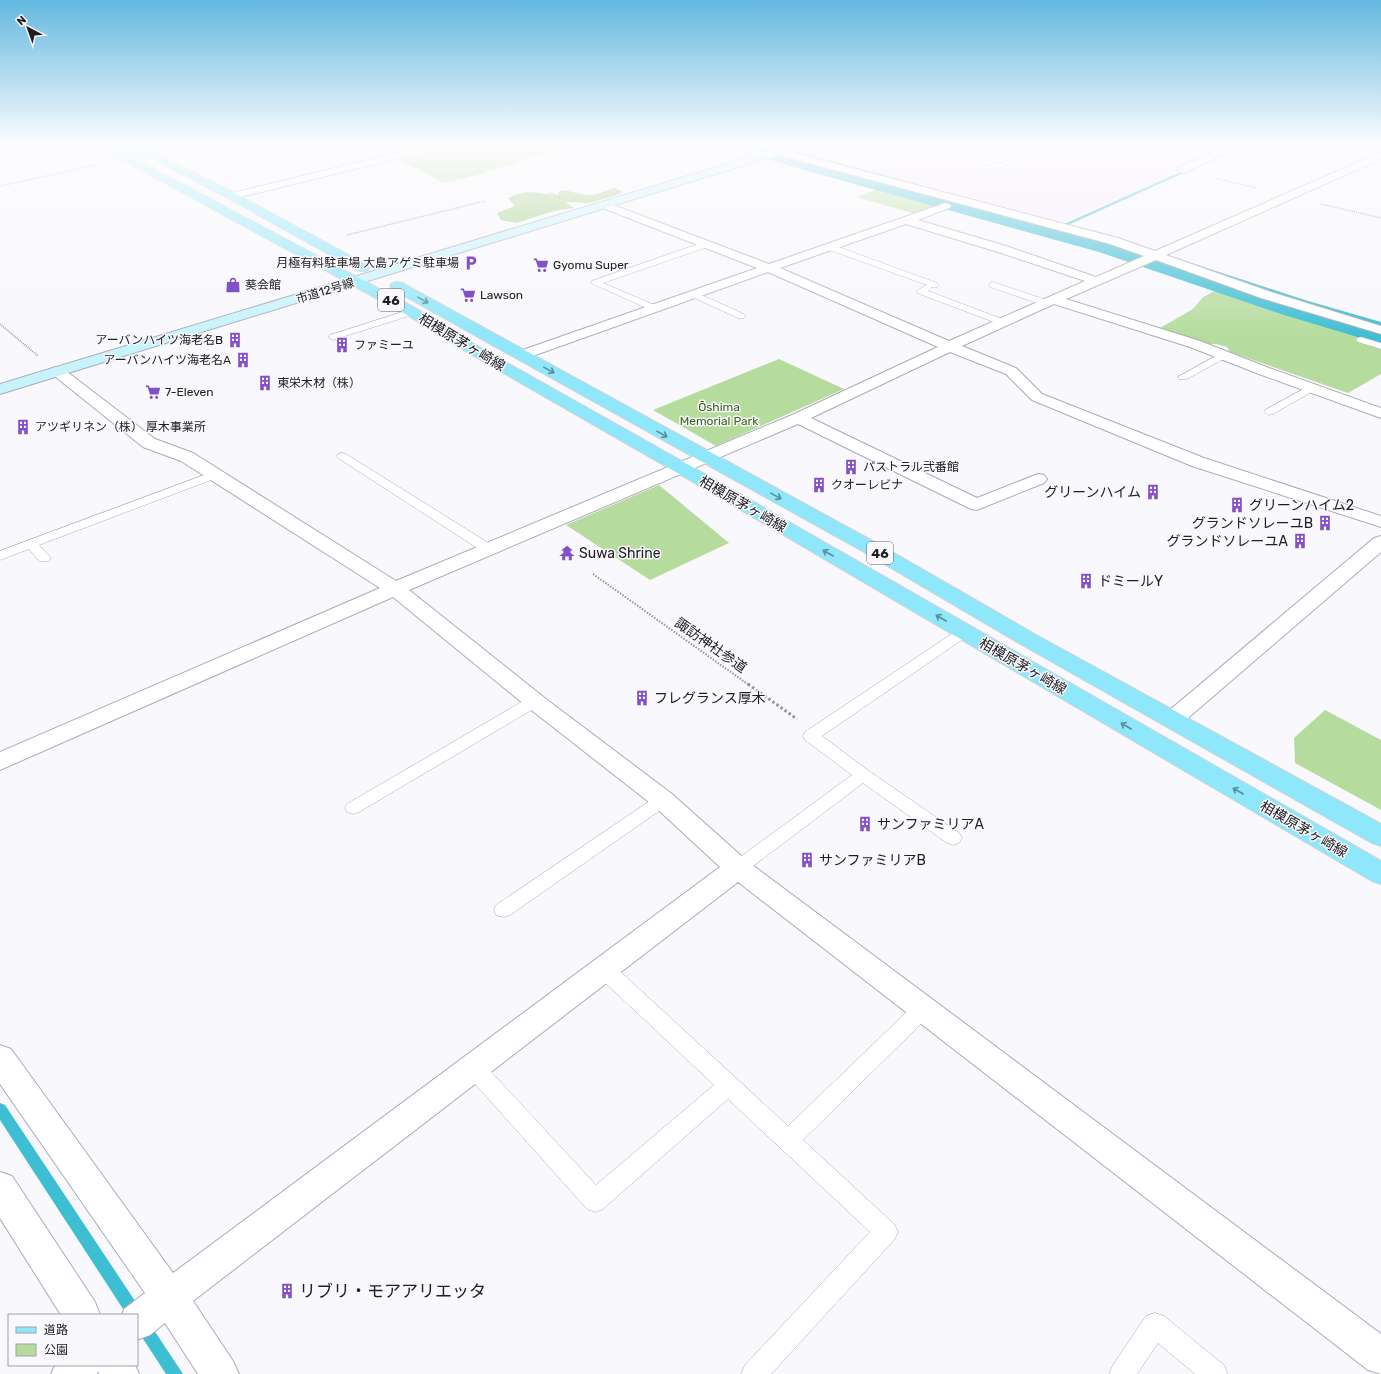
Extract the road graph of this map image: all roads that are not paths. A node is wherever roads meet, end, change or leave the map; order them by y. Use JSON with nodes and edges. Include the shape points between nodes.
{"nodes":[{"id":1,"x":220,"y":208,"type":"edge"},
{"id":2,"x":254,"y":208,"type":"edge"},
{"id":3,"x":597,"y":208,"type":"edge"},
{"id":4,"x":610,"y":208,"type":"edge"},
{"id":5,"x":939,"y":208,"type":"edge"},
{"id":6,"x":989,"y":208,"type":"edge"},
{"id":7,"x":1263,"y":208,"type":"edge"},
{"id":8,"x":907,"y":220,"type":"junction"},
{"id":9,"x":707,"y":244,"type":"junction"},
{"id":10,"x":830,"y":247,"type":"junction"},
{"id":11,"x":1151,"y":258,"type":"junction"},
{"id":12,"x":771,"y":269,"type":"junction"},
{"id":13,"x":376,"y":275,"type":"junction"},
{"id":14,"x":356,"y":281,"type":"junction"},
{"id":15,"x":1096,"y":281,"type":"junction"},
{"id":16,"x":993,"y":285,"type":"dead end"},
{"id":17,"x":695,"y":295,"type":"junction"},
{"id":18,"x":1050,"y":302,"type":"junction"},
{"id":19,"x":656,"y":309,"type":"junction"},
{"id":20,"x":412,"y":312,"type":"junction"},
{"id":21,"x":741,"y":316,"type":"dead end"},
{"id":22,"x":1002,"y":322,"type":"junction"},
{"id":23,"x":1381,"y":330,"type":"edge"},
{"id":24,"x":334,"y":337,"type":"dead end"},
{"id":25,"x":1361,"y":340,"type":"dead end"},
{"id":26,"x":948,"y":346,"type":"junction"},
{"id":27,"x":1381,"y":346,"type":"edge"},
{"id":28,"x":522,"y":355,"type":"junction"},
{"id":29,"x":1223,"y":355,"type":"junction"},
{"id":30,"x":57,"y":372,"type":"junction"},
{"id":31,"x":1183,"y":377,"type":"dead end"},
{"id":32,"x":1311,"y":388,"type":"junction"},
{"id":33,"x":0,"y":389,"type":"edge"},
{"id":34,"x":1269,"y":412,"type":"dead end"},
{"id":35,"x":1381,"y":412,"type":"edge"},
{"id":36,"x":798,"y":418,"type":"junction"},
{"id":37,"x":342,"y":456,"type":"dead end"},
{"id":38,"x":706,"y":458,"type":"junction"},
{"id":39,"x":682,"y":468,"type":"junction"},
{"id":40,"x":215,"y":475,"type":"junction"},
{"id":41,"x":1038,"y":478,"type":"dead end"},
{"id":42,"x":1381,"y":522,"type":"edge"},
{"id":43,"x":1381,"y":542,"type":"edge"},
{"id":44,"x":31,"y":544,"type":"junction"},
{"id":45,"x":490,"y":550,"type":"junction"},
{"id":46,"x":0,"y":556,"type":"edge"},
{"id":47,"x":44,"y":558,"type":"dead end"},
{"id":48,"x":394,"y":589,"type":"junction"},
{"id":49,"x":964,"y":632,"type":"junction"},
{"id":50,"x":535,"y":701,"type":"junction"},
{"id":51,"x":1173,"y":719,"type":"junction"},
{"id":52,"x":2,"y":758,"type":"edge"},
{"id":53,"x":863,"y":775,"type":"junction"},
{"id":54,"x":663,"y":800,"type":"junction"},
{"id":55,"x":353,"y":808,"type":"dead end"},
{"id":56,"x":1381,"y":836,"type":"edge"},
{"id":57,"x":953,"y":838,"type":"dead end"},
{"id":58,"x":738,"y":868,"type":"junction"},
{"id":59,"x":1381,"y":874,"type":"edge"},
{"id":60,"x":503,"y":910,"type":"dead end"},
{"id":61,"x":604,"y":969,"type":"junction"},
{"id":62,"x":923,"y":1009,"type":"junction"},
{"id":63,"x":0,"y":1059,"type":"edge"},
{"id":64,"x":474,"y":1068,"type":"junction"},
{"id":65,"x":729,"y":1085,"type":"junction"},
{"id":66,"x":788,"y":1140,"type":"junction"},
{"id":67,"x":0,"y":1188,"type":"edge"},
{"id":68,"x":154,"y":1310,"type":"edge"},
{"id":69,"x":81,"y":1314,"type":"edge"},
{"id":70,"x":1381,"y":1357,"type":"edge"},
{"id":71,"x":81,"y":1366,"type":"edge"},
{"id":72,"x":70,"y":1374,"type":"edge"},
{"id":73,"x":220,"y":1374,"type":"edge"},
{"id":74,"x":754,"y":1374,"type":"edge"},
{"id":75,"x":1122,"y":1374,"type":"edge"},
{"id":76,"x":1215,"y":1374,"type":"edge"}],
"edges":[{"from":1,"to":14,"type":"main road","name":"相模原茅ヶ崎線","number":"46"},
{"from":2,"to":13,"type":"main road","name":"相模原茅ヶ崎線","number":"46"},
{"from":3,"to":13,"type":"street","name":"市道12号線"},
{"from":4,"to":9,"type":"street"},
{"from":5,"to":8,"type":"street"},
{"from":6,"to":11,"type":"street","via":[[1071,229]]},
{"from":7,"to":11,"type":"street"},
{"from":8,"to":10,"type":"street"},
{"from":8,"to":15,"type":"street"},
{"from":9,"to":12,"type":"street"},
{"from":9,"to":19,"type":"lane","via":[[596,283]]},
{"from":10,"to":12,"type":"street"},
{"from":10,"to":22,"type":"lane","via":[[934,285],[920,291]]},
{"from":11,"to":15,"type":"street"},
{"from":11,"to":23,"type":"street"},
{"from":12,"to":17,"type":"street"},
{"from":12,"to":26,"type":"street"},
{"from":13,"to":14,"type":"street","name":"市道12号線"},
{"from":13,"to":28,"type":"main road","name":"相模原茅ヶ崎線","number":"46","one_way":true},
{"from":14,"to":20,"type":"main road","name":"相模原茅ヶ崎線","number":"46"},
{"from":14,"to":30,"type":"street","name":"市道12号線"},
{"from":15,"to":18,"type":"street"},
{"from":16,"to":18,"type":"lane"},
{"from":17,"to":19,"type":"street"},
{"from":17,"to":21,"type":"lane"},
{"from":18,"to":22,"type":"street"},
{"from":18,"to":29,"type":"street","via":[[1155,330]]},
{"from":19,"to":28,"type":"street"},
{"from":20,"to":24,"type":"lane"},
{"from":20,"to":39,"type":"main road","name":"相模原茅ヶ崎線","number":"46"},
{"from":22,"to":26,"type":"street"},
{"from":25,"to":27,"type":"lane"},
{"from":26,"to":36,"type":"street"},
{"from":26,"to":42,"type":"street","via":[[1011,371],[1037,397],[1044,400],[1198,462]]},
{"from":28,"to":38,"type":"main road","name":"相模原茅ヶ崎線","number":"46","one_way":true},
{"from":29,"to":31,"type":"lane"},
{"from":29,"to":32,"type":"street"},
{"from":30,"to":33,"type":"street","name":"市道12号線"},
{"from":30,"to":40,"type":"street","via":[[148,442],[187,457]]},
{"from":32,"to":34,"type":"lane"},
{"from":32,"to":35,"type":"street"},
{"from":36,"to":38,"type":"street"},
{"from":36,"to":41,"type":"street","via":[[978,505]]},
{"from":37,"to":45,"type":"lane"},
{"from":38,"to":39,"type":"street"},
{"from":38,"to":51,"type":"main road","name":"相模原茅ヶ崎線","number":"46","one_way":true,"via":[[871,548],[1031,642]]},
{"from":39,"to":45,"type":"street"},
{"from":49,"to":39,"type":"main road","name":"相模原茅ヶ崎線","number":"46","one_way":true},
{"from":40,"to":44,"type":"lane"},
{"from":40,"to":48,"type":"street"},
{"from":43,"to":51,"type":"street"},
{"from":44,"to":46,"type":"lane"},
{"from":44,"to":47,"type":"lane"},
{"from":45,"to":48,"type":"street"},
{"from":48,"to":50,"type":"street"},
{"from":48,"to":52,"type":"street"},
{"from":49,"to":53,"type":"lane","via":[[811,736]]},
{"from":59,"to":49,"type":"main road","name":"相模原茅ヶ崎線","number":"46","one_way":true},
{"from":50,"to":54,"type":"street"},
{"from":50,"to":55,"type":"lane"},
{"from":51,"to":56,"type":"main road","name":"相模原茅ヶ崎線","number":"46"},
{"from":53,"to":57,"type":"lane"},
{"from":53,"to":58,"type":"lane"},
{"from":54,"to":58,"type":"street"},
{"from":54,"to":60,"type":"lane"},
{"from":58,"to":61,"type":"street"},
{"from":58,"to":62,"type":"street"},
{"from":61,"to":64,"type":"street"},
{"from":61,"to":65,"type":"lane"},
{"from":62,"to":66,"type":"lane"},
{"from":62,"to":70,"type":"street"},
{"from":63,"to":68,"type":"street"},
{"from":64,"to":65,"type":"lane","via":[[595,1201]]},
{"from":64,"to":68,"type":"street"},
{"from":65,"to":66,"type":"lane"},
{"from":66,"to":74,"type":"lane","via":[[886,1232]]},
{"from":67,"to":69,"type":"street"},
{"from":68,"to":73,"type":"street"},
{"from":71,"to":72,"type":"street"},
{"from":75,"to":76,"type":"lane","via":[[1156,1325]]}]}
